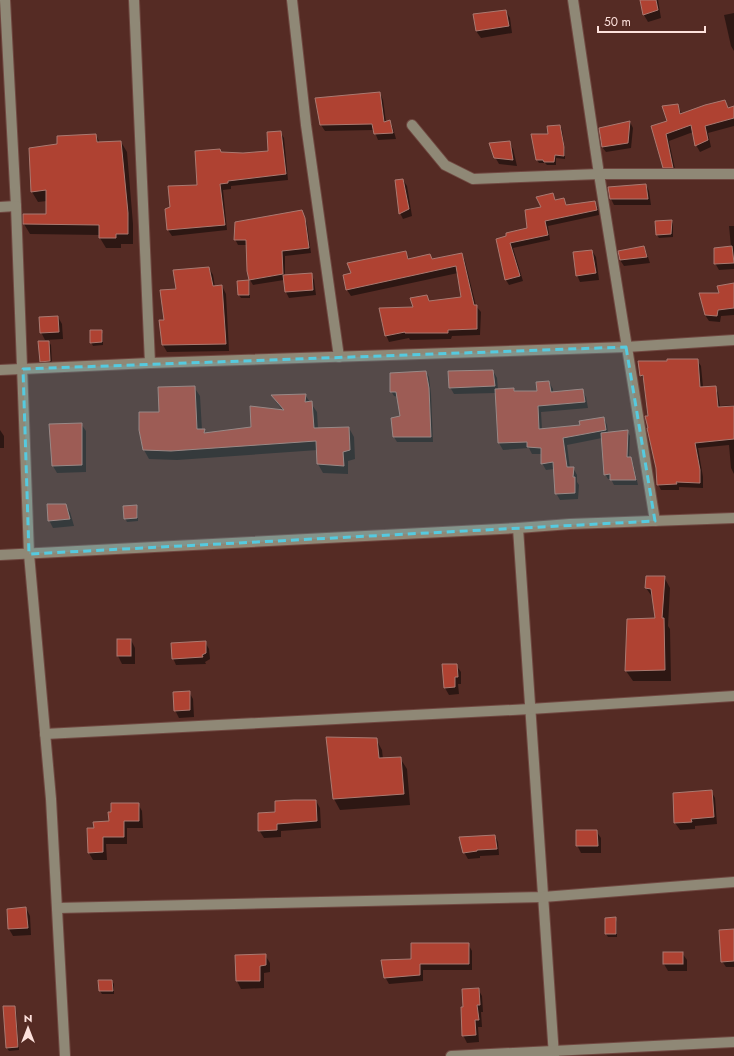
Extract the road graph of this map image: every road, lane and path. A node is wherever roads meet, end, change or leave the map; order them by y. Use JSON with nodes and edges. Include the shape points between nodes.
{"nodes":[{"id":1,"x":5,"y":0,"type":"edge"},
{"id":2,"x":134,"y":0,"type":"edge"},
{"id":3,"x":292,"y":0,"type":"edge"},
{"id":4,"x":573,"y":0,"type":"edge"},
{"id":5,"x":3,"y":40,"type":"edge"},
{"id":6,"x":412,"y":125,"type":"dead end"},
{"id":7,"x":599,"y":174,"type":"junction"},
{"id":8,"x":734,"y":174,"type":"edge"},
{"id":9,"x":16,"y":206,"type":"junction"},
{"id":10,"x":0,"y":207,"type":"edge"},
{"id":11,"x":734,"y":340,"type":"edge"},
{"id":12,"x":626,"y":347,"type":"junction"},
{"id":13,"x":339,"y":357,"type":"junction"},
{"id":14,"x":150,"y":363,"type":"junction"},
{"id":15,"x":23,"y":369,"type":"junction"},
{"id":16,"x":0,"y":370,"type":"edge"},
{"id":17,"x":734,"y":518,"type":"edge"},
{"id":18,"x":655,"y":521,"type":"junction"},
{"id":19,"x":518,"y":528,"type":"junction"},
{"id":20,"x":0,"y":554,"type":"edge"},
{"id":21,"x":29,"y":554,"type":"junction"},
{"id":22,"x":734,"y":696,"type":"edge"},
{"id":23,"x":530,"y":709,"type":"junction"},
{"id":24,"x":46,"y":734,"type":"junction"},
{"id":25,"x":734,"y":882,"type":"edge"},
{"id":26,"x":543,"y":896,"type":"junction"},
{"id":27,"x":57,"y":908,"type":"junction"},
{"id":28,"x":734,"y":1042,"type":"edge"},
{"id":29,"x":553,"y":1053,"type":"edge"},
{"id":30,"x":65,"y":1056,"type":"edge"},
{"id":31,"x":451,"y":1056,"type":"edge"}],
"edges":[{"from":1,"to":5,"type":"street"},
{"from":2,"to":14,"type":"street"},
{"from":3,"to":13,"type":"street","via":[[306,125]]},
{"from":4,"to":7,"type":"street"},
{"from":5,"to":9,"type":"street"},
{"from":6,"to":7,"type":"street","via":[[445,165],[473,179]]},
{"from":7,"to":8,"type":"street"},
{"from":7,"to":12,"type":"street"},
{"from":9,"to":10,"type":"street"},
{"from":9,"to":15,"type":"street"},
{"from":11,"to":12,"type":"street"},
{"from":12,"to":13,"type":"street"},
{"from":12,"to":18,"type":"street"},
{"from":13,"to":14,"type":"street"},
{"from":14,"to":15,"type":"street"},
{"from":15,"to":16,"type":"street"},
{"from":15,"to":21,"type":"street"},
{"from":17,"to":18,"type":"street"},
{"from":18,"to":19,"type":"street"},
{"from":19,"to":21,"type":"street"},
{"from":19,"to":23,"type":"street"},
{"from":20,"to":21,"type":"street"},
{"from":21,"to":24,"type":"street"},
{"from":22,"to":23,"type":"street"},
{"from":23,"to":24,"type":"street"},
{"from":23,"to":26,"type":"street"},
{"from":24,"to":27,"type":"street"},
{"from":25,"to":26,"type":"street"},
{"from":26,"to":27,"type":"street"},
{"from":26,"to":29,"type":"street"},
{"from":27,"to":30,"type":"street"},
{"from":28,"to":29,"type":"street"},
{"from":29,"to":31,"type":"street"}]}
